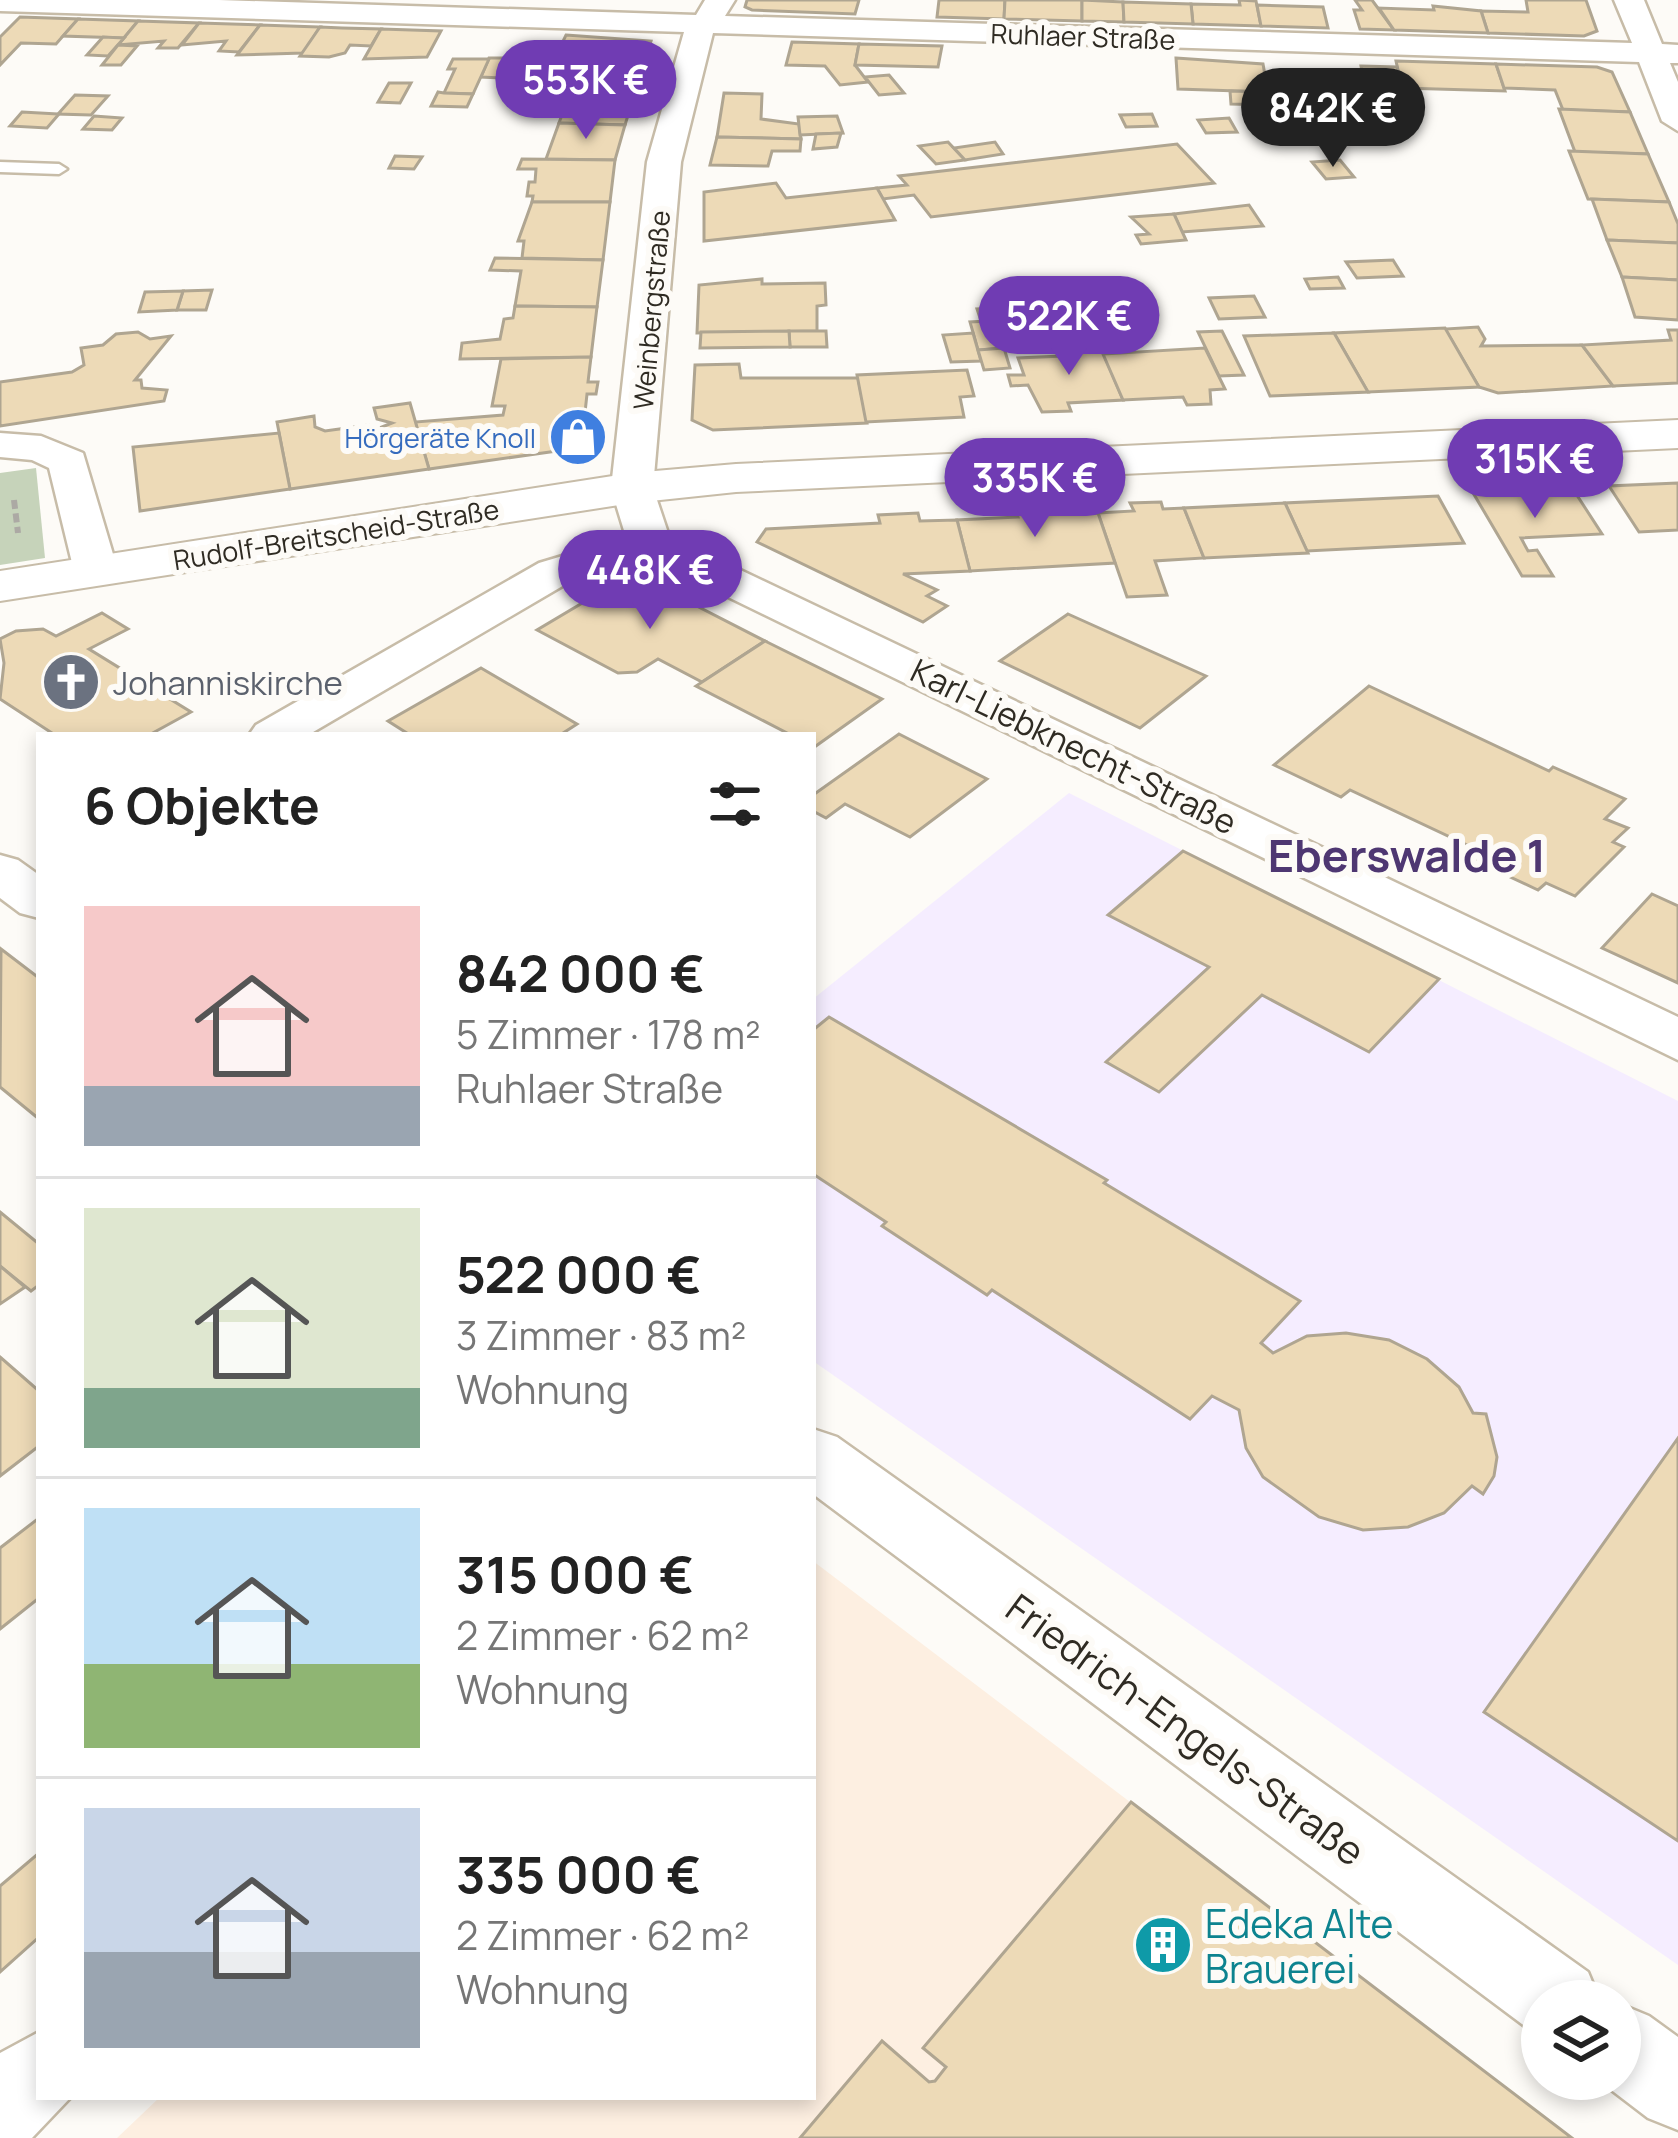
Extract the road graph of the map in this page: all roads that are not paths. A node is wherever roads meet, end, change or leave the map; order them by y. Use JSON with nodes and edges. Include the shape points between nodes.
{"nodes":[{"id":1,"x":1628,"y":0,"type":"edge"},
{"id":2,"x":0,"y":2,"type":"edge"},
{"id":3,"x":712,"y":12,"type":"edge"},
{"id":4,"x":1662,"y":54,"type":"edge"},
{"id":5,"x":1678,"y":121,"type":"edge"},
{"id":6,"x":0,"y":167,"type":"edge"},
{"id":7,"x":58,"y":169,"type":"dead end"},
{"id":8,"x":1678,"y":434,"type":"edge"},
{"id":9,"x":6,"y":463,"type":"edge"},
{"id":10,"x":632,"y":488,"type":"junction"},
{"id":11,"x":650,"y":544,"type":"junction"},
{"id":12,"x":10,"y":566,"type":"edge"},
{"id":13,"x":96,"y":571,"type":"junction"},
{"id":14,"x":278,"y":732,"type":"edge"},
{"id":15,"x":1678,"y":1040,"type":"edge"},
{"id":16,"x":816,"y":1459,"type":"edge"},
{"id":17,"x":1530,"y":1980,"type":"edge"},
{"id":18,"x":1641,"y":2061,"type":"edge"},
{"id":19,"x":36,"y":2077,"type":"edge"},
{"id":20,"x":1678,"y":2088,"type":"edge"},
{"id":21,"x":0,"y":2110,"type":"edge"}],
"edges":[{"from":1,"to":4,"type":"street"},
{"from":2,"to":3,"type":"street","name":"Ruhlaer Straße"},
{"from":3,"to":4,"type":"street","name":"Ruhlaer Straße"},
{"from":3,"to":10,"type":"street","name":"Weinbergstraße","via":[[697,35],[664,162]]},
{"from":4,"to":5,"type":"street"},
{"from":6,"to":7,"type":"lane"},
{"from":8,"to":10,"type":"main road","name":"Rudolf-Breitscheid-Straße"},
{"from":9,"to":13,"type":"street","via":[[41,448],[68,462]]},
{"from":10,"to":11,"type":"street"},
{"from":10,"to":13,"type":"main road","name":"Rudolf-Breitscheid-Straße"},
{"from":11,"to":14,"type":"street","via":[[554,572]]},
{"from":11,"to":15,"type":"street","name":"Karl-Liebknecht-Straße"},
{"from":12,"to":13,"type":"main road","name":"Rudolf-Breitscheid-Straße"},
{"from":16,"to":17,"type":"street","name":"Friedrich-Engels-Straße"},
{"from":18,"to":20,"type":"street"},
{"from":19,"to":21,"type":"street"}]}
